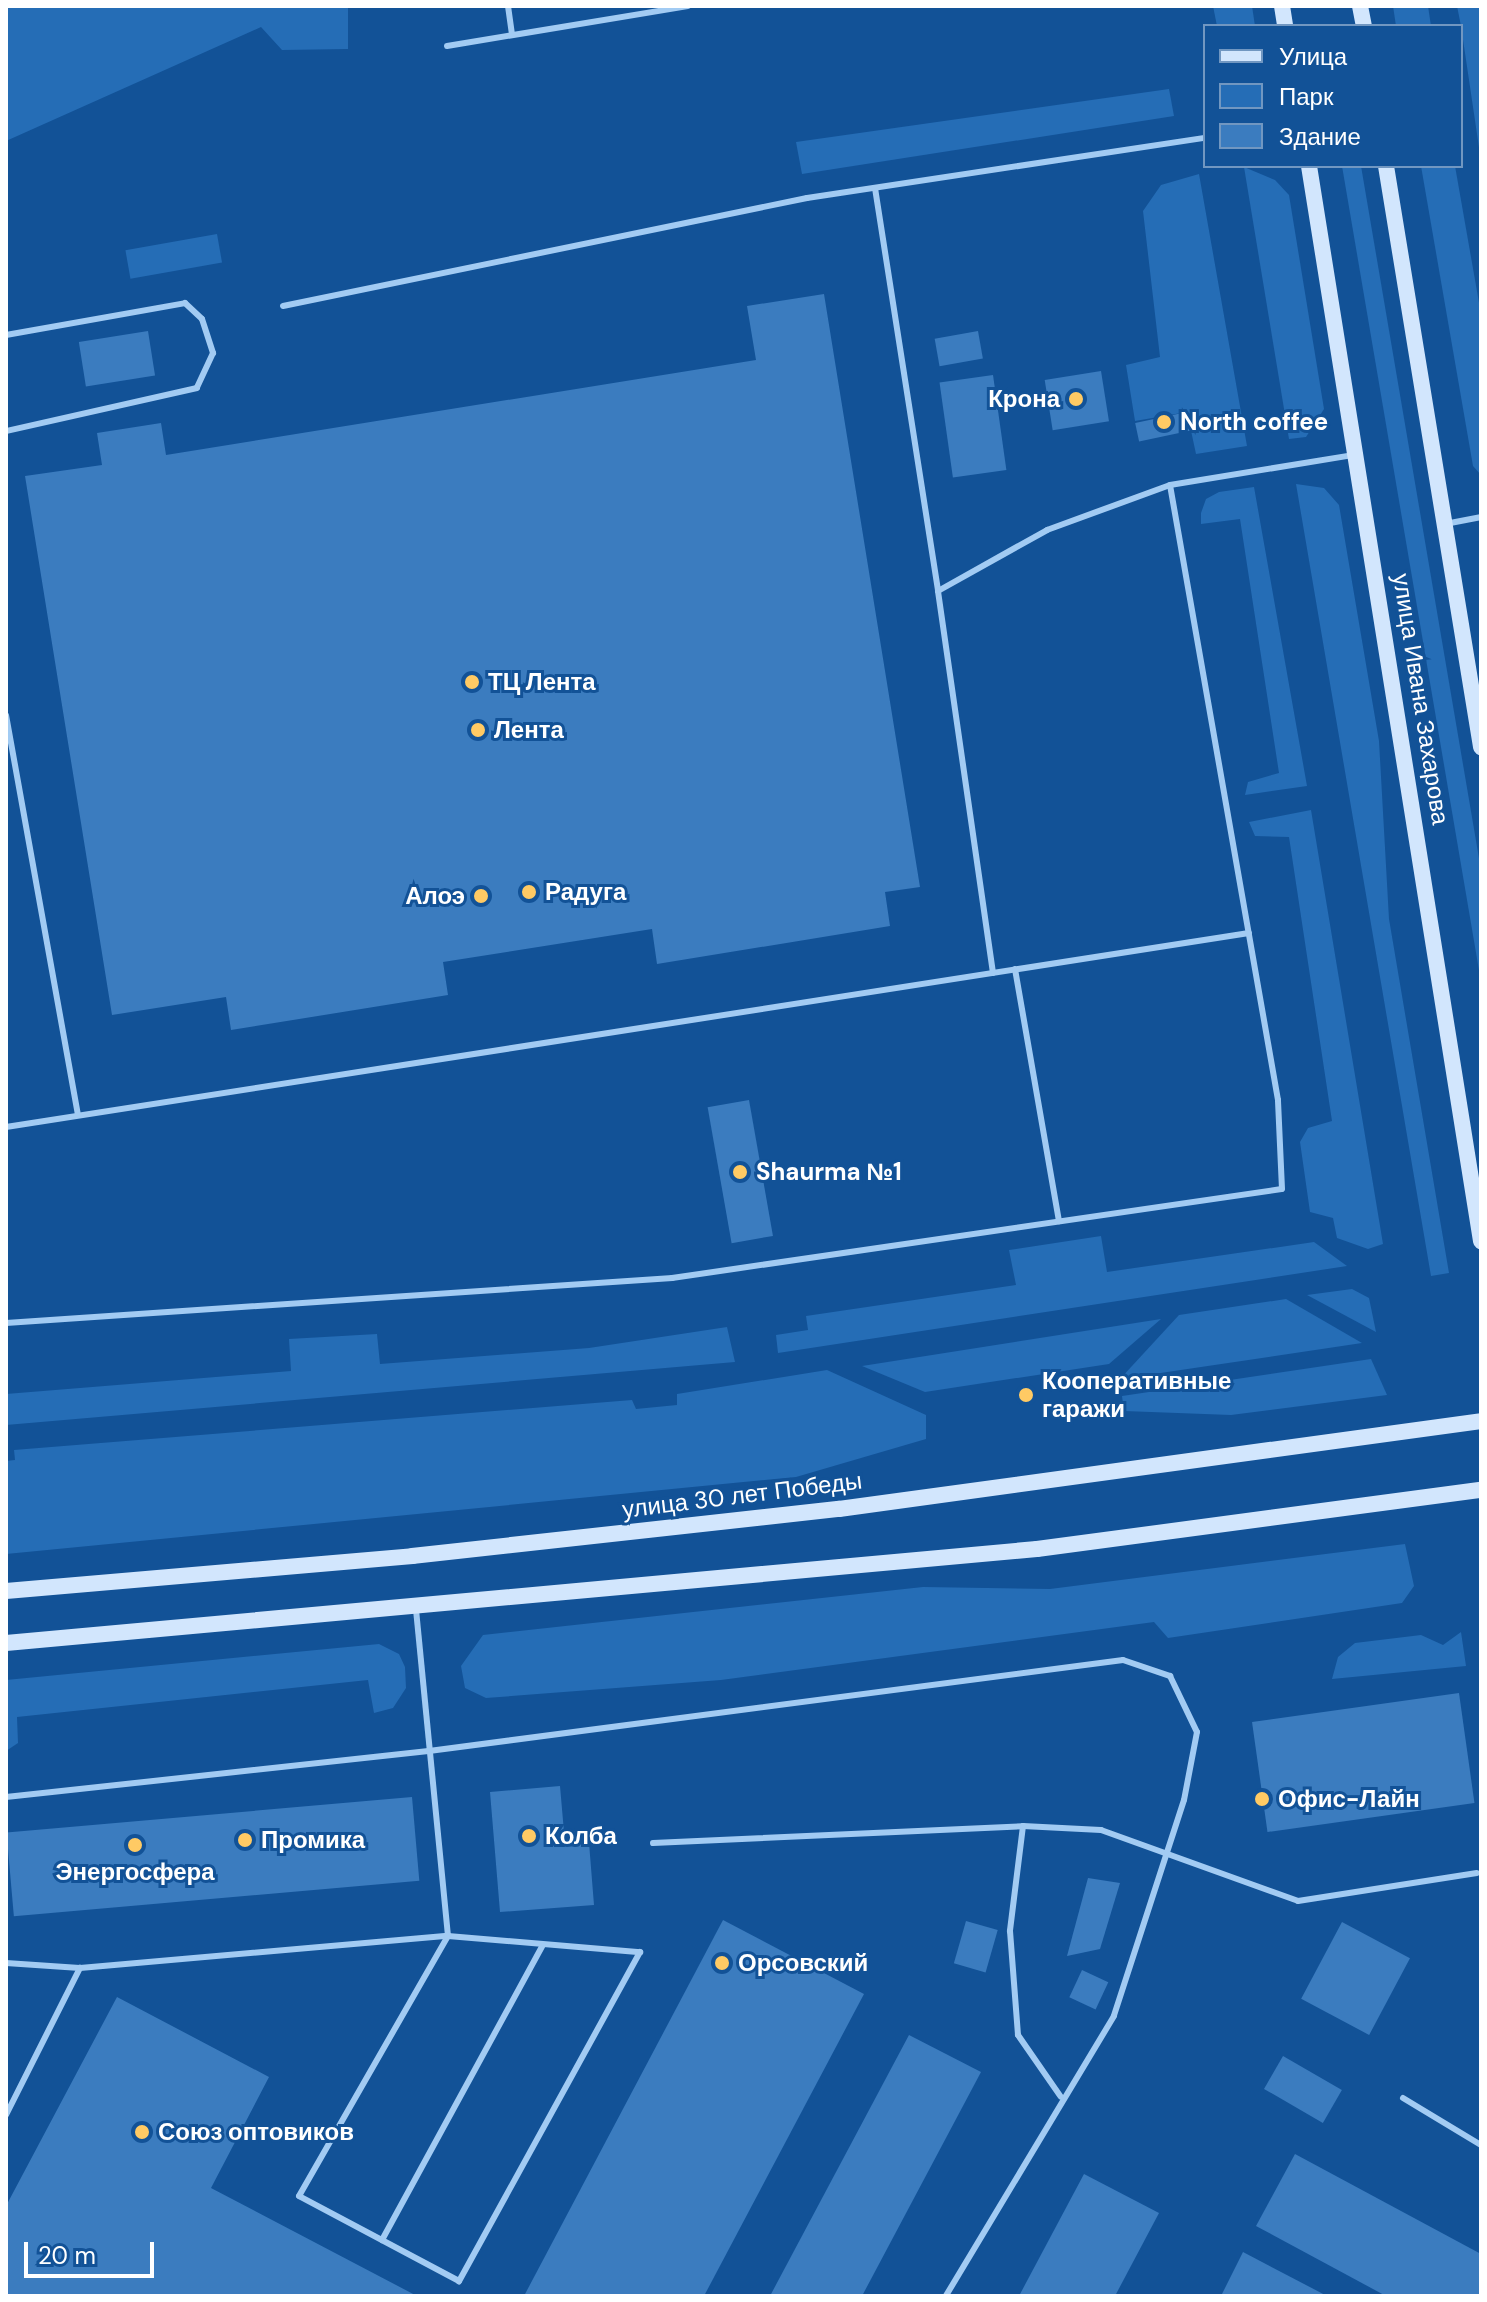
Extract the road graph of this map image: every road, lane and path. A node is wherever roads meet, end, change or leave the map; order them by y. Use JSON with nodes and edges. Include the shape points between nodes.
{"nodes":[{"id":1,"x":508,"y":6,"type":"edge"},
{"id":2,"x":616,"y":6,"type":"edge"},
{"id":3,"x":688,"y":6,"type":"edge"},
{"id":4,"x":618,"y":17,"type":"junction"},
{"id":5,"x":512,"y":33,"type":"junction"},
{"id":6,"x":447,"y":46,"type":"dead end"},
{"id":7,"x":1203,"y":138,"type":"edge"},
{"id":8,"x":1309,"y":168,"type":"edge"},
{"id":9,"x":1386,"y":168,"type":"edge"},
{"id":10,"x":875,"y":188,"type":"junction"},
{"id":11,"x":283,"y":306,"type":"dead end"},
{"id":12,"x":6,"y":335,"type":"edge"},
{"id":13,"x":6,"y":431,"type":"edge"},
{"id":14,"x":1357,"y":454,"type":"junction"},
{"id":15,"x":1170,"y":485,"type":"junction"},
{"id":16,"x":1481,"y":517,"type":"edge"},
{"id":17,"x":1445,"y":524,"type":"junction"},
{"id":18,"x":938,"y":591,"type":"junction"},
{"id":19,"x":6,"y":715,"type":"edge"},
{"id":20,"x":1481,"y":747,"type":"edge"},
{"id":21,"x":1249,"y":933,"type":"junction"},
{"id":22,"x":1015,"y":969,"type":"junction"},
{"id":23,"x":993,"y":973,"type":"junction"},
{"id":24,"x":78,"y":1115,"type":"junction"},
{"id":25,"x":6,"y":1127,"type":"edge"},
{"id":26,"x":1059,"y":1221,"type":"junction"},
{"id":27,"x":1481,"y":1241,"type":"edge"},
{"id":28,"x":6,"y":1323,"type":"edge"},
{"id":29,"x":1481,"y":1421,"type":"edge"},
{"id":30,"x":1481,"y":1490,"type":"edge"},
{"id":31,"x":6,"y":1591,"type":"edge"},
{"id":32,"x":416,"y":1610,"type":"junction"},
{"id":33,"x":6,"y":1643,"type":"edge"},
{"id":34,"x":429,"y":1751,"type":"junction"},
{"id":35,"x":6,"y":1797,"type":"edge"},
{"id":36,"x":1023,"y":1826,"type":"junction"},
{"id":37,"x":653,"y":1843,"type":"dead end"},
{"id":38,"x":1166,"y":1850,"type":"junction"},
{"id":39,"x":1477,"y":1873,"type":"dead end"},
{"id":40,"x":448,"y":1936,"type":"junction"},
{"id":41,"x":543,"y":1944,"type":"junction"},
{"id":42,"x":6,"y":1963,"type":"edge"},
{"id":43,"x":80,"y":1968,"type":"junction"},
{"id":44,"x":1061,"y":2097,"type":"junction"},
{"id":45,"x":1403,"y":2098,"type":"dead end"},
{"id":46,"x":6,"y":2115,"type":"edge"},
{"id":47,"x":1481,"y":2145,"type":"edge"},
{"id":48,"x":382,"y":2240,"type":"junction"},
{"id":49,"x":946,"y":2296,"type":"edge"}],
"edges":[{"from":1,"to":5,"type":"lane"},
{"from":2,"to":4,"type":"lane"},
{"from":3,"to":4,"type":"lane"},
{"from":4,"to":5,"type":"lane"},
{"from":5,"to":6,"type":"lane"},
{"from":7,"to":10,"type":"lane"},
{"from":8,"to":14,"type":"main road","name":"улица Ивана Захарова"},
{"from":9,"to":17,"type":"main road"},
{"from":10,"to":11,"type":"lane"},
{"from":10,"to":18,"type":"lane"},
{"from":12,"to":13,"type":"lane","via":[[185,303],[202,319],[213,353],[197,388]]},
{"from":14,"to":15,"type":"lane"},
{"from":14,"to":27,"type":"main road","name":"улица Ивана Захарова"},
{"from":15,"to":18,"type":"lane","via":[[1047,530]]},
{"from":15,"to":21,"type":"lane"},
{"from":16,"to":17,"type":"lane"},
{"from":17,"to":20,"type":"main road"},
{"from":18,"to":23,"type":"lane"},
{"from":19,"to":24,"type":"lane"},
{"from":21,"to":22,"type":"lane"},
{"from":21,"to":26,"type":"lane","via":[[1278,1100],[1282,1189]]},
{"from":22,"to":23,"type":"lane"},
{"from":22,"to":26,"type":"lane"},
{"from":23,"to":24,"type":"lane"},
{"from":24,"to":25,"type":"lane"},
{"from":26,"to":28,"type":"lane","via":[[672,1278]]},
{"from":29,"to":31,"type":"main road","name":"улица 30 лет Победы","via":[[839,1509],[412,1556]]},
{"from":30,"to":32,"type":"main road","via":[[1037,1549]]},
{"from":32,"to":33,"type":"main road"},
{"from":32,"to":34,"type":"lane"},
{"from":34,"to":35,"type":"lane"},
{"from":34,"to":38,"type":"lane","via":[[1123,1660],[1170,1676],[1197,1732]]},
{"from":34,"to":40,"type":"lane"},
{"from":36,"to":37,"type":"lane"},
{"from":36,"to":38,"type":"lane","via":[[1101,1830]]},
{"from":36,"to":44,"type":"lane","via":[[1010,1931],[1018,2035]]},
{"from":38,"to":39,"type":"lane","via":[[1298,1901]]},
{"from":38,"to":44,"type":"lane","via":[[1114,2016]]},
{"from":40,"to":41,"type":"lane"},
{"from":40,"to":43,"type":"lane"},
{"from":40,"to":48,"type":"lane","via":[[299,2196]]},
{"from":41,"to":48,"type":"lane"},
{"from":41,"to":48,"type":"lane","via":[[640,1952],[459,2281]]},
{"from":42,"to":43,"type":"lane"},
{"from":43,"to":46,"type":"lane"},
{"from":44,"to":49,"type":"lane"},
{"from":45,"to":47,"type":"lane"}]}
